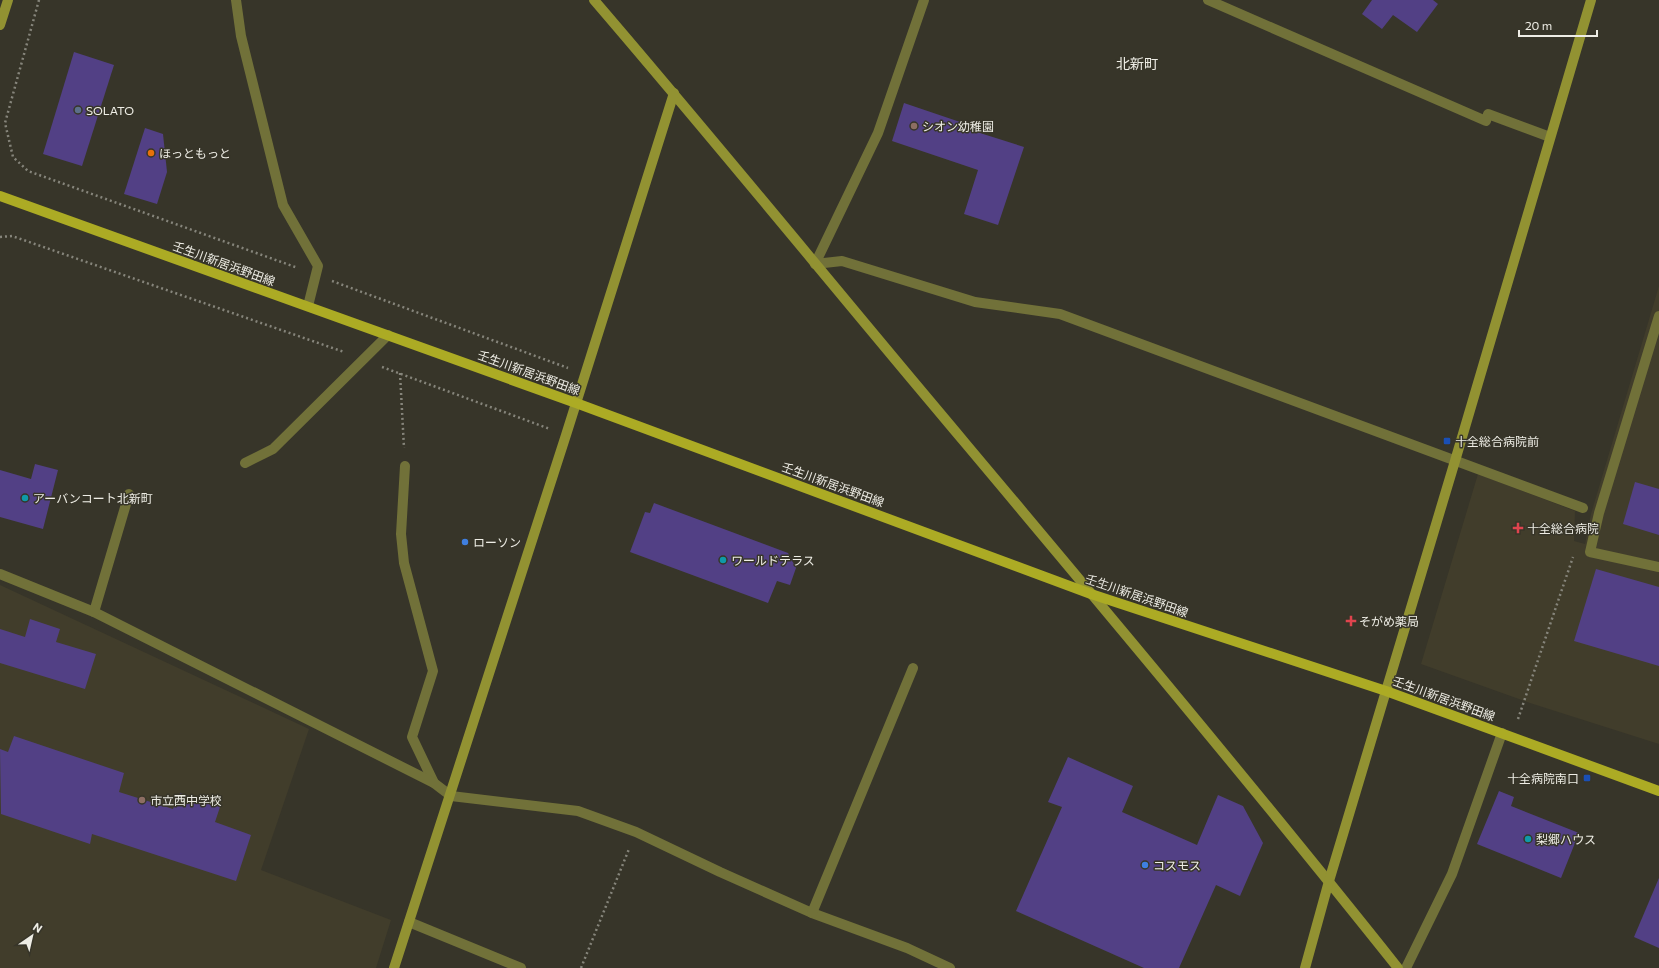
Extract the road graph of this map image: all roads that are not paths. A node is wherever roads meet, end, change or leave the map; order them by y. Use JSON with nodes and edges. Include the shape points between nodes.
{"nodes":[{"id":1,"x":8,"y":0,"type":"edge"},
{"id":2,"x":236,"y":0,"type":"edge"},
{"id":3,"x":594,"y":0,"type":"edge"},
{"id":4,"x":924,"y":0,"type":"edge"},
{"id":5,"x":1208,"y":0,"type":"edge"},
{"id":6,"x":1591,"y":0,"type":"edge"},
{"id":7,"x":0,"y":25,"type":"edge"},
{"id":8,"x":674,"y":93,"type":"junction"},
{"id":9,"x":1550,"y":137,"type":"junction"},
{"id":10,"x":0,"y":196,"type":"edge"},
{"id":11,"x":815,"y":264,"type":"junction"},
{"id":12,"x":308,"y":306,"type":"junction"},
{"id":13,"x":1659,"y":316,"type":"edge"},
{"id":14,"x":388,"y":335,"type":"junction"},
{"id":15,"x":576,"y":403,"type":"junction"},
{"id":16,"x":1455,"y":461,"type":"junction"},
{"id":17,"x":245,"y":463,"type":"dead end"},
{"id":18,"x":405,"y":466,"type":"road end"},
{"id":19,"x":129,"y":494,"type":"dead end"},
{"id":20,"x":1583,"y":508,"type":"dead end"},
{"id":21,"x":1659,"y":567,"type":"edge"},
{"id":22,"x":0,"y":574,"type":"edge"},
{"id":23,"x":1091,"y":594,"type":"junction"},
{"id":24,"x":94,"y":612,"type":"junction"},
{"id":25,"x":913,"y":668,"type":"dead end"},
{"id":26,"x":1386,"y":691,"type":"junction"},
{"id":27,"x":1502,"y":733,"type":"junction"},
{"id":28,"x":434,"y":783,"type":"junction"},
{"id":29,"x":1659,"y":791,"type":"edge"},
{"id":30,"x":451,"y":796,"type":"junction"},
{"id":31,"x":1329,"y":881,"type":"junction"},
{"id":32,"x":812,"y":913,"type":"junction"},
{"id":33,"x":409,"y":922,"type":"junction"},
{"id":34,"x":394,"y":968,"type":"edge"},
{"id":35,"x":520,"y":968,"type":"edge"},
{"id":36,"x":950,"y":968,"type":"edge"},
{"id":37,"x":1305,"y":968,"type":"edge"},
{"id":38,"x":1398,"y":968,"type":"edge"},
{"id":39,"x":1406,"y":968,"type":"edge"}],
"edges":[{"from":1,"to":7,"type":"street"},
{"from":2,"to":12,"type":"street","via":[[241,36],[283,205],[318,266]]},
{"from":3,"to":8,"type":"street"},
{"from":4,"to":11,"type":"street","via":[[878,133]]},
{"from":5,"to":9,"type":"street","via":[[1486,121],[1488,114]]},
{"from":6,"to":9,"type":"street"},
{"from":8,"to":11,"type":"street"},
{"from":8,"to":15,"type":"street"},
{"from":9,"to":16,"type":"street"},
{"from":10,"to":12,"type":"main road","name":"壬生川新居浜野田線"},
{"from":11,"to":16,"type":"street","via":[[842,261],[975,302],[1060,314]]},
{"from":11,"to":23,"type":"street"},
{"from":12,"to":14,"type":"main road","name":"壬生川新居浜野田線"},
{"from":13,"to":21,"type":"street","via":[[1599,513],[1590,552]]},
{"from":14,"to":15,"type":"main road","name":"壬生川新居浜野田線"},
{"from":14,"to":17,"type":"street","via":[[273,449]]},
{"from":15,"to":23,"type":"main road","name":"壬生川新居浜野田線"},
{"from":15,"to":30,"type":"street"},
{"from":16,"to":20,"type":"street"},
{"from":16,"to":26,"type":"street"},
{"from":18,"to":28,"type":"street","via":[[401,534],[404,563],[433,671],[412,737]]},
{"from":19,"to":24,"type":"street"},
{"from":22,"to":24,"type":"street"},
{"from":23,"to":26,"type":"main road","name":"壬生川新居浜野田線"},
{"from":23,"to":31,"type":"street"},
{"from":24,"to":28,"type":"street"},
{"from":25,"to":32,"type":"street"},
{"from":26,"to":27,"type":"main road","name":"壬生川新居浜野田線"},
{"from":26,"to":31,"type":"street"},
{"from":27,"to":29,"type":"main road","name":"壬生川新居浜野田線"},
{"from":27,"to":39,"type":"street","via":[[1452,874]]},
{"from":28,"to":30,"type":"street"},
{"from":30,"to":32,"type":"street","via":[[578,811],[636,832]]},
{"from":30,"to":33,"type":"street"},
{"from":31,"to":37,"type":"street"},
{"from":31,"to":38,"type":"street"},
{"from":32,"to":36,"type":"street","via":[[907,948]]},
{"from":33,"to":34,"type":"street"},
{"from":33,"to":35,"type":"street"}]}
